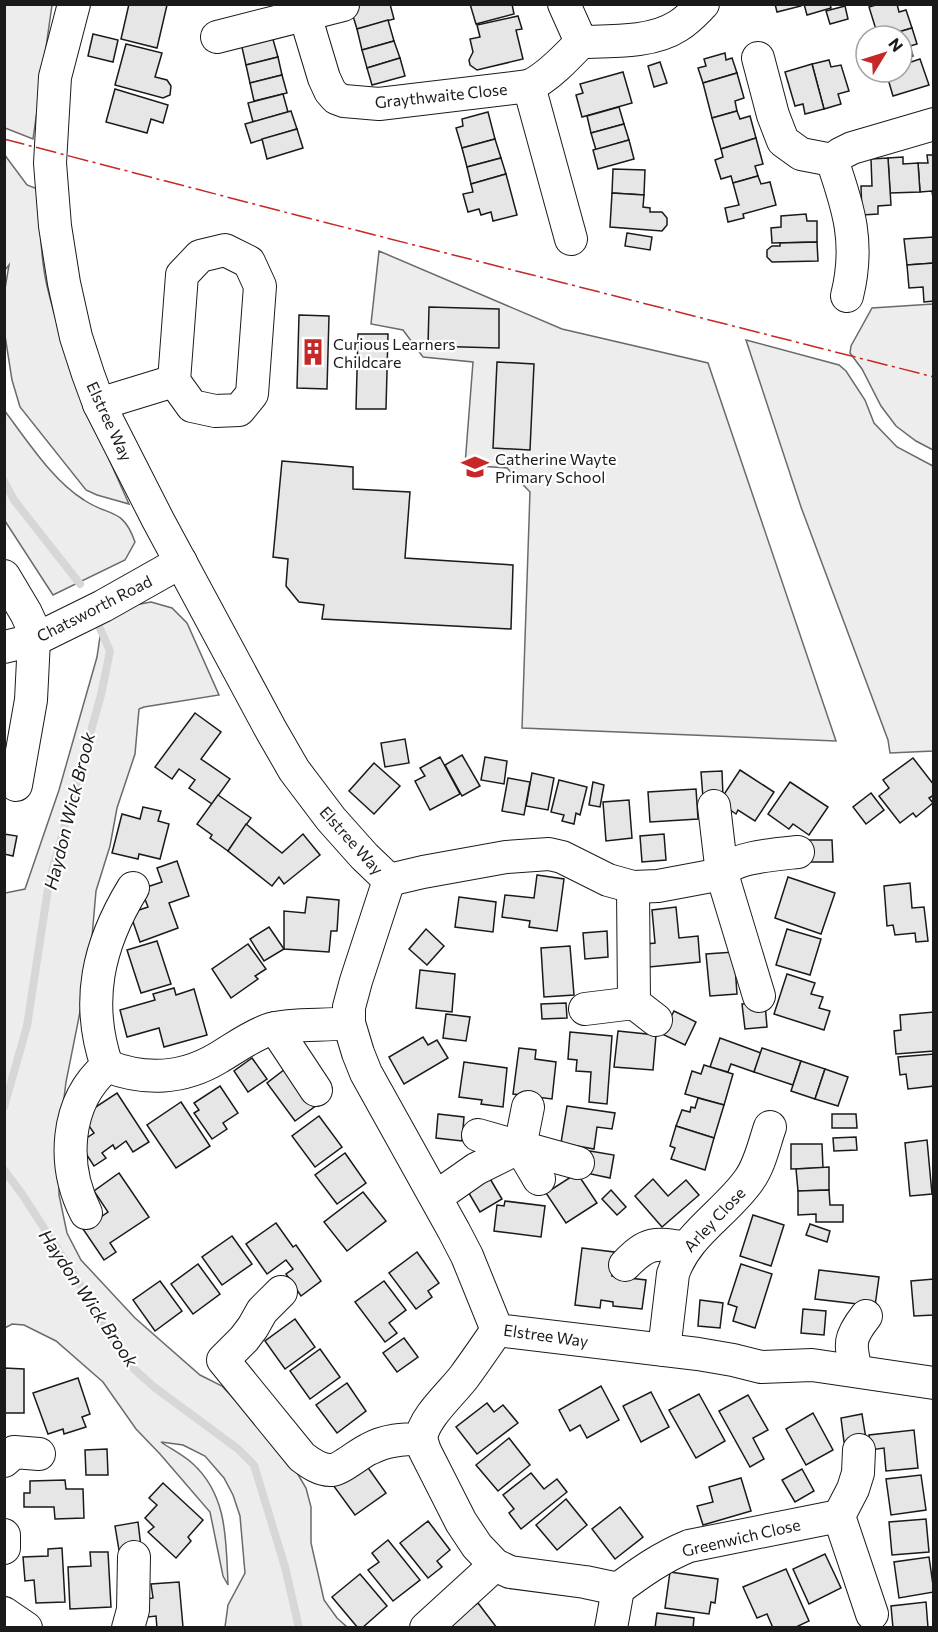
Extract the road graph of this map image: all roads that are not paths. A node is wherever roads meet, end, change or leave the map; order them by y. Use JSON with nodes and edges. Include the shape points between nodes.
{"nodes":[{"id":1,"x":74,"y":4,"type":"edge"},
{"id":2,"x":564,"y":4,"type":"edge"},
{"id":3,"x":703,"y":4,"type":"edge"},
{"id":4,"x":343,"y":5,"type":"edge"},
{"id":5,"x":305,"y":15,"type":"junction"},
{"id":6,"x":217,"y":37,"type":"dead end"},
{"id":7,"x":580,"y":42,"type":"junction"},
{"id":8,"x":758,"y":58,"type":"dead end"},
{"id":9,"x":529,"y":86,"type":"junction"},
{"id":10,"x":933,"y":124,"type":"edge"},
{"id":11,"x":832,"y":160,"type":"junction"},
{"id":12,"x":571,"y":239,"type":"dead end"},
{"id":13,"x":848,"y":296,"type":"dead end"},
{"id":14,"x":174,"y":381,"type":"junction"},
{"id":15,"x":99,"y":404,"type":"junction"},
{"id":16,"x":181,"y":562,"type":"junction"},
{"id":17,"x":4,"y":576,"type":"edge"},
{"id":18,"x":34,"y":640,"type":"junction"},
{"id":19,"x":4,"y":647,"type":"edge"},
{"id":20,"x":16,"y":785,"type":"dead end"},
{"id":21,"x":714,"y":806,"type":"dead end"},
{"id":22,"x":798,"y":852,"type":"dead end"},
{"id":23,"x":722,"y":874,"type":"junction"},
{"id":24,"x":389,"y":879,"type":"junction"},
{"id":25,"x":633,"y":887,"type":"junction"},
{"id":26,"x":133,"y":888,"type":"dead end"},
{"id":27,"x":759,"y":996,"type":"dead end"},
{"id":28,"x":585,"y":1010,"type":"dead end"},
{"id":29,"x":349,"y":1023,"type":"junction"},
{"id":30,"x":275,"y":1028,"type":"junction"},
{"id":31,"x":107,"y":1066,"type":"junction"},
{"id":32,"x":316,"y":1090,"type":"dead end"},
{"id":33,"x":528,"y":1107,"type":"dead end"},
{"id":34,"x":770,"y":1128,"type":"dead end"},
{"id":35,"x":478,"y":1135,"type":"dead end"},
{"id":36,"x":520,"y":1147,"type":"junction"},
{"id":37,"x":578,"y":1163,"type":"dead end"},
{"id":38,"x":540,"y":1179,"type":"dead end"},
{"id":39,"x":436,"y":1197,"type":"junction"},
{"id":40,"x":86,"y":1214,"type":"dead end"},
{"id":41,"x":686,"y":1248,"type":"junction"},
{"id":42,"x":625,"y":1265,"type":"dead end"},
{"id":43,"x":281,"y":1292,"type":"dead end"},
{"id":44,"x":866,"y":1316,"type":"dead end"},
{"id":45,"x":497,"y":1330,"type":"junction"},
{"id":46,"x":664,"y":1350,"type":"junction"},
{"id":47,"x":856,"y":1371,"type":"junction"},
{"id":48,"x":933,"y":1383,"type":"edge"},
{"id":49,"x":421,"y":1439,"type":"junction"},
{"id":50,"x":859,"y":1450,"type":"dead end"},
{"id":51,"x":39,"y":1454,"type":"dead end"},
{"id":52,"x":4,"y":1461,"type":"edge"},
{"id":53,"x":839,"y":1516,"type":"junction"},
{"id":54,"x":4,"y":1535,"type":"edge"},
{"id":55,"x":4,"y":1548,"type":"edge"},
{"id":56,"x":134,"y":1557,"type":"dead end"},
{"id":57,"x":495,"y":1565,"type":"junction"},
{"id":58,"x":618,"y":1589,"type":"junction"},
{"id":59,"x":4,"y":1613,"type":"edge"},
{"id":60,"x":872,"y":1614,"type":"dead end"},
{"id":61,"x":26,"y":1628,"type":"edge"},
{"id":62,"x":128,"y":1628,"type":"edge"},
{"id":63,"x":426,"y":1628,"type":"edge"},
{"id":64,"x":611,"y":1628,"type":"edge"}],
"edges":[{"from":1,"to":15,"type":"street","name":"Elstree Way","via":[[55,77],[50,163],[64,284],[76,337]]},
{"from":2,"to":7,"type":"street"},
{"from":3,"to":7,"type":"street","via":[[686,21],[666,32],[624,41]]},
{"from":4,"to":5,"type":"street"},
{"from":5,"to":6,"type":"street"},
{"from":5,"to":9,"type":"street","name":"Graythwaite Close","via":[[327,85],[336,98],[344,101],[378,104]]},
{"from":7,"to":9,"type":"street","name":"Graythwaite Close"},
{"from":8,"to":11,"type":"street","via":[[783,141],[801,154]]},
{"from":9,"to":12,"type":"street","name":"Graythwaite Close"},
{"from":10,"to":11,"type":"street","via":[[852,148]]},
{"from":11,"to":13,"type":"street","via":[[849,215],[853,255]]},
{"from":14,"to":14,"type":"street","via":[[182,275],[200,256],[225,250],[249,262],[260,286],[252,394],[239,410],[215,411],[192,406]]},
{"from":14,"to":15,"type":"street"},
{"from":15,"to":16,"type":"street","name":"Elstree Way"},
{"from":16,"to":18,"type":"street","name":"Chatsworth Road"},
{"from":16,"to":24,"type":"street","name":"Elstree Way","via":[[294,770],[331,819]]},
{"from":17,"to":18,"type":"street","via":[[26,613]]},
{"from":18,"to":19,"type":"street","name":"Chatsworth Road"},
{"from":18,"to":20,"type":"street","via":[[31,700]]},
{"from":21,"to":23,"type":"street"},
{"from":22,"to":23,"type":"street","via":[[729,865]]},
{"from":23,"to":25,"type":"street"},
{"from":23,"to":27,"type":"street"},
{"from":24,"to":25,"type":"street","via":[[506,857],[549,854]]},
{"from":24,"to":29,"type":"street","name":"Elstree Way","via":[[356,981]]},
{"from":25,"to":28,"type":"street","via":[[645,1012]]},
{"from":26,"to":31,"type":"street","via":[[111,928],[96,988],[101,1049]]},
{"from":29,"to":30,"type":"street"},
{"from":29,"to":39,"type":"street","name":"Elstree Way","via":[[366,1073]]},
{"from":30,"to":31,"type":"street","via":[[187,1071],[154,1077],[126,1074]]},
{"from":30,"to":32,"type":"street"},
{"from":31,"to":40,"type":"street","via":[[83,1094],[73,1121],[74,1181]]},
{"from":33,"to":36,"type":"street"},
{"from":34,"to":41,"type":"street","name":"Arley Close","via":[[752,1177]]},
{"from":35,"to":36,"type":"street"},
{"from":36,"to":37,"type":"street"},
{"from":36,"to":38,"type":"street"},
{"from":36,"to":39,"type":"street","via":[[476,1169]]},
{"from":39,"to":45,"type":"street","name":"Elstree Way","via":[[467,1256]]},
{"from":41,"to":42,"type":"street","via":[[666,1244],[643,1248]]},
{"from":41,"to":46,"type":"street","name":"Arley Close","via":[[673,1274]]},
{"from":43,"to":49,"type":"street","via":[[223,1360],[302,1457],[332,1470],[384,1443]]},
{"from":44,"to":47,"type":"street","via":[[852,1339]]},
{"from":45,"to":46,"type":"street","name":"Elstree Way"},
{"from":45,"to":49,"type":"street","via":[[426,1423]]},
{"from":46,"to":47,"type":"street","name":"Elstree Way","via":[[761,1367],[812,1365]]},
{"from":47,"to":48,"type":"street","name":"Elstree Way"},
{"from":49,"to":57,"type":"street","via":[[461,1522]]},
{"from":50,"to":53,"type":"street","via":[[858,1473]]},
{"from":51,"to":52,"type":"street","via":[[15,1452]]},
{"from":53,"to":58,"type":"street","name":"Greenwich Close","via":[[688,1546],[652,1564]]},
{"from":53,"to":60,"type":"street"},
{"from":54,"to":55,"type":"street"},
{"from":56,"to":62,"type":"street"},
{"from":57,"to":58,"type":"street","via":[[510,1572]]},
{"from":57,"to":63,"type":"street"},
{"from":58,"to":64,"type":"street"},
{"from":59,"to":61,"type":"street"}]}
